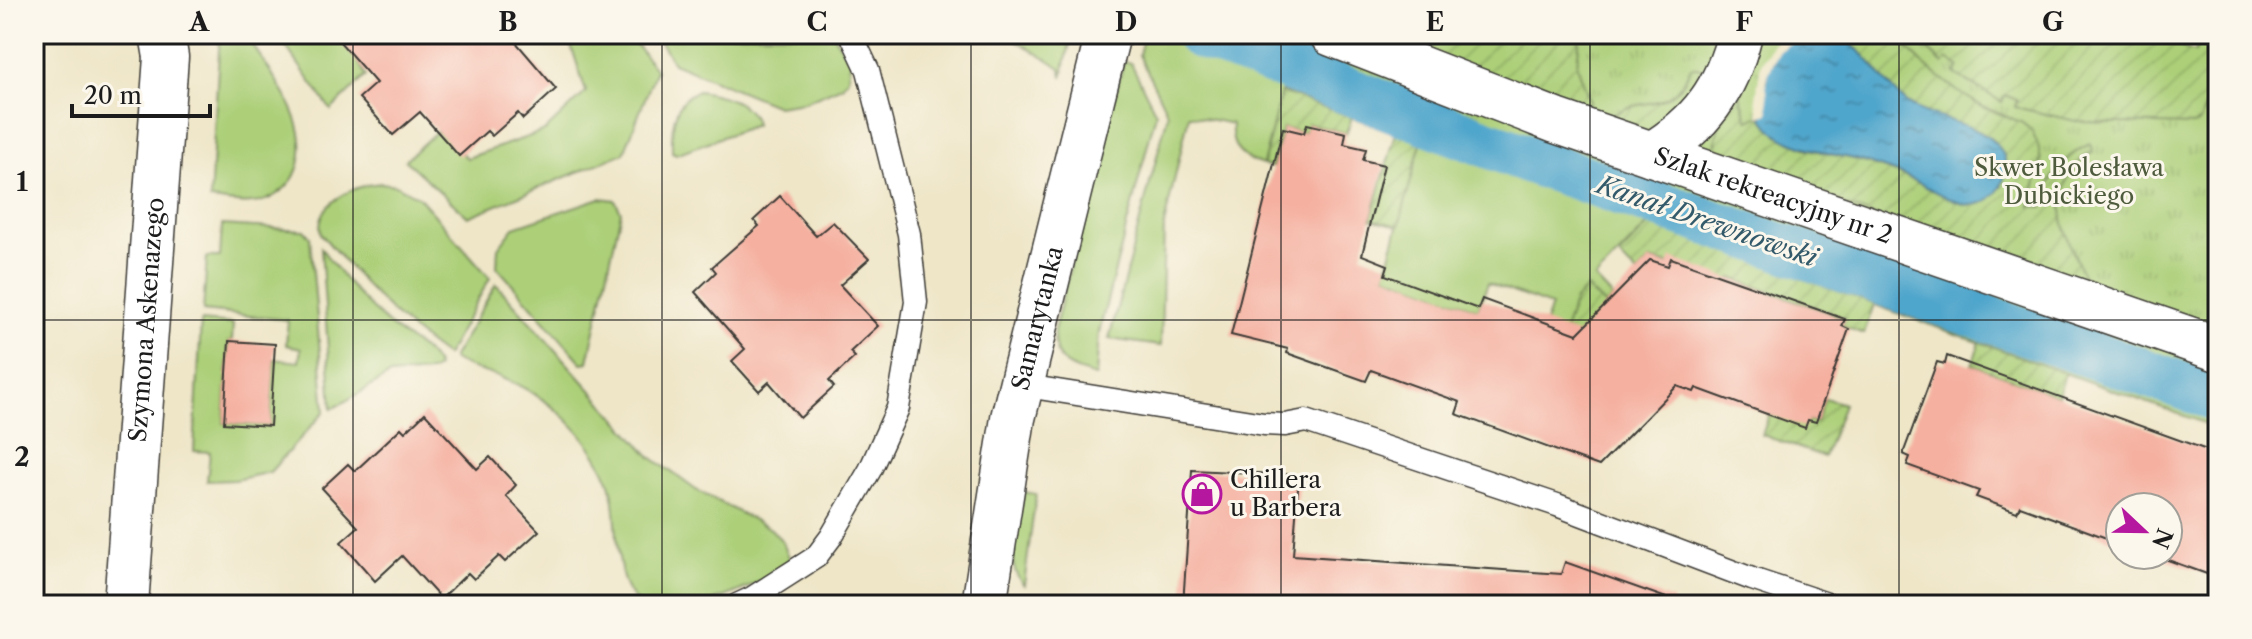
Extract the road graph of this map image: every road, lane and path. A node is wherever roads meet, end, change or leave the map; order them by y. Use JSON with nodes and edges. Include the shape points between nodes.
{"nodes":[{"id":1,"x":162,"y":34,"type":"edge"},
{"id":2,"x":851,"y":34,"type":"edge"},
{"id":3,"x":1108,"y":34,"type":"edge"},
{"id":4,"x":1332,"y":34,"type":"edge"},
{"id":5,"x":1740,"y":34,"type":"edge"},
{"id":6,"x":1652,"y":154,"type":"junction"},
{"id":7,"x":2218,"y":349,"type":"edge"},
{"id":8,"x":1020,"y":385,"type":"junction"},
{"id":9,"x":126,"y":605,"type":"edge"},
{"id":10,"x":737,"y":605,"type":"edge"},
{"id":11,"x":984,"y":605,"type":"edge"},
{"id":12,"x":1830,"y":605,"type":"edge"}],
"edges":[{"from":1,"to":9,"type":"street","name":"Szymona Askenazego","via":[[166,57]]},
{"from":2,"to":10,"type":"lane","via":[[868,70],[909,234],[916,302],[898,408],[870,470],[816,557]]},
{"from":3,"to":8,"type":"street","name":"Samarytanka"},
{"from":4,"to":6,"type":"street","name":"Szlak rekreacyjny nr 2"},
{"from":5,"to":6,"type":"street","via":[[1710,106]]},
{"from":6,"to":7,"type":"street","name":"Szlak rekreacyjny nr 2"},
{"from":8,"to":11,"type":"street","name":"Samarytanka"},
{"from":8,"to":12,"type":"lane","via":[[1264,424],[1306,421]]}]}
